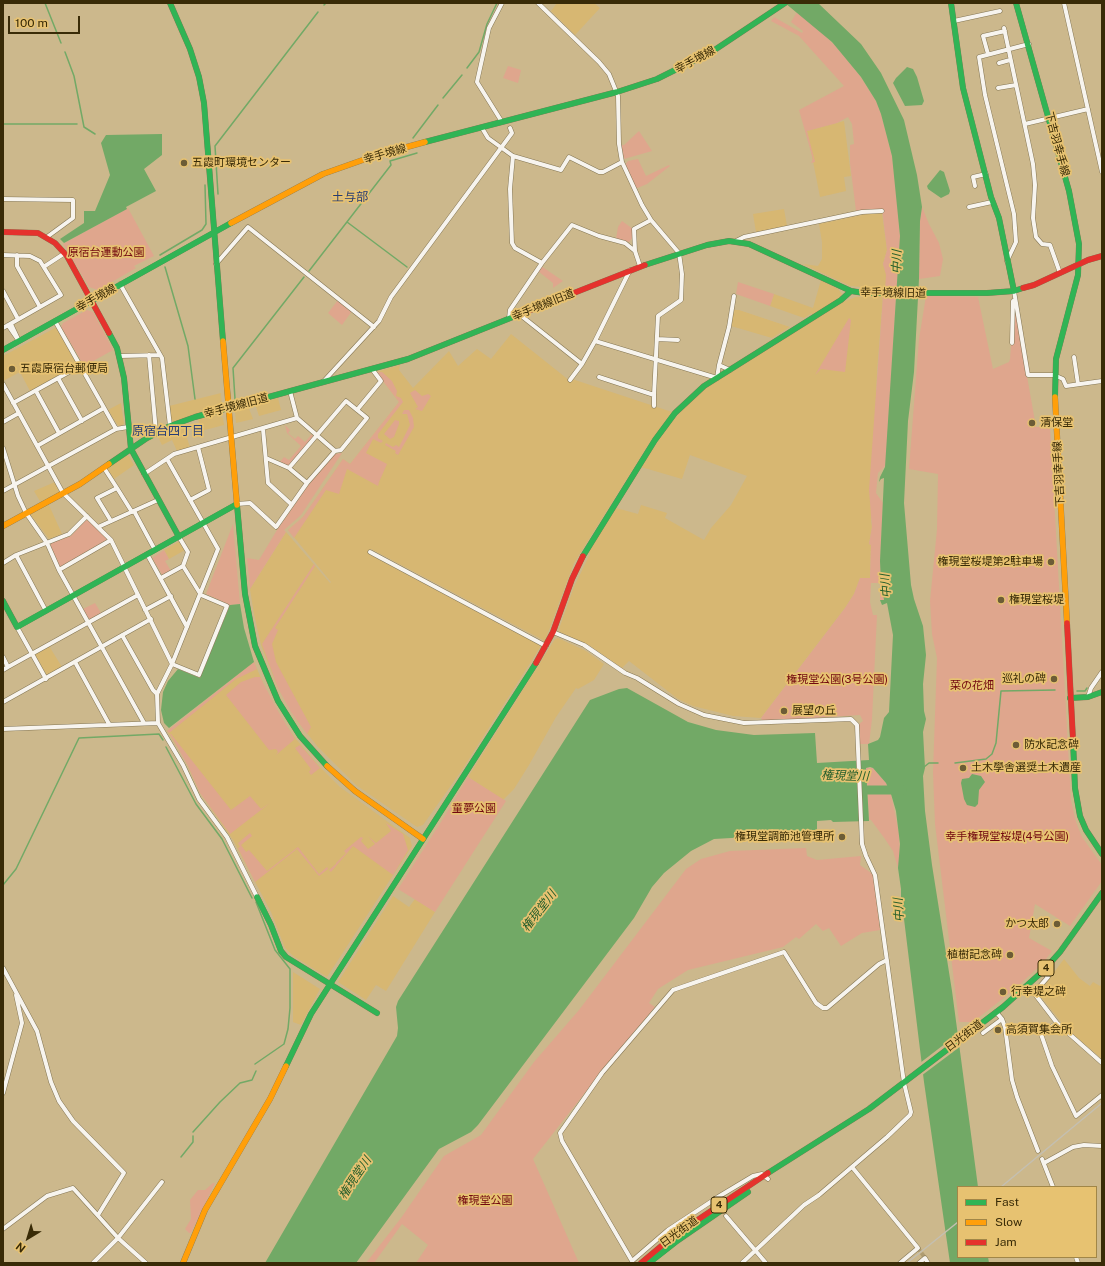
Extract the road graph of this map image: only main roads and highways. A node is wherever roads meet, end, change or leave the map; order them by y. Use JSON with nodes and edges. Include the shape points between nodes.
{"nodes":[{"id":1,"x":170,"y":3,"type":"edge"},
{"id":2,"x":785,"y":3,"type":"edge"},
{"id":3,"x":951,"y":3,"type":"edge"},
{"id":4,"x":1016,"y":3,"type":"edge"},
{"id":5,"x":3,"y":232,"type":"edge"},
{"id":6,"x":213,"y":233,"type":"junction"},
{"id":7,"x":1102,"y":256,"type":"edge"},
{"id":8,"x":1080,"y":264,"type":"junction"},
{"id":9,"x":851,"y":291,"type":"junction"},
{"id":10,"x":1014,"y":294,"type":"junction"},
{"id":11,"x":92,"y":300,"type":"junction"},
{"id":12,"x":3,"y":350,"type":"edge"},
{"id":13,"x":228,"y":408,"type":"junction"},
{"id":14,"x":131,"y":449,"type":"junction"},
{"id":15,"x":237,"y":504,"type":"junction"},
{"id":16,"x":3,"y":526,"type":"edge"},
{"id":17,"x":179,"y":537,"type":"junction"},
{"id":18,"x":3,"y":601,"type":"edge"},
{"id":19,"x":5,"y":611,"type":"edge"},
{"id":20,"x":1102,"y":692,"type":"edge"},
{"id":21,"x":1070,"y":698,"type":"junction"},
{"id":22,"x":423,"y":839,"type":"junction"},
{"id":23,"x":1102,"y":854,"type":"edge"},
{"id":24,"x":1102,"y":893,"type":"edge"},
{"id":25,"x":257,"y":897,"type":"road end"},
{"id":26,"x":330,"y":983,"type":"junction"},
{"id":27,"x":377,"y":1013,"type":"dead end"},
{"id":28,"x":766,"y":1177,"type":"junction"},
{"id":29,"x":183,"y":1263,"type":"edge"},
{"id":30,"x":640,"y":1263,"type":"edge"},
{"id":31,"x":649,"y":1263,"type":"edge"}],
"edges":[{"from":1,"to":6,"type":"main road","via":[[190,49],[204,103]]},
{"from":2,"to":6,"type":"main road","name":"幸手境線","via":[[699,59],[657,79],[617,92],[374,156],[323,174]]},
{"from":3,"to":10,"type":"main road","via":[[963,88],[992,202],[999,218]]},
{"from":4,"to":8,"type":"main road","name":"下吉羽幸手線","via":[[1074,210],[1080,244]]},
{"from":5,"to":11,"type":"main road","via":[[38,233],[47,238],[65,253]]},
{"from":6,"to":11,"type":"main road","name":"幸手境線"},
{"from":6,"to":13,"type":"main road"},
{"from":7,"to":8,"type":"main road","name":"幸手境線旧道"},
{"from":8,"to":10,"type":"main road","name":"幸手境線旧道"},
{"from":8,"to":21,"type":"main road","name":"下吉羽幸手線","via":[[1058,346],[1054,374]]},
{"from":9,"to":10,"type":"main road","name":"幸手境線旧道","via":[[891,294]]},
{"from":9,"to":13,"type":"main road","name":"幸手境線旧道","via":[[754,245],[723,241],[640,266],[408,359]]},
{"from":9,"to":22,"type":"main road","via":[[841,300],[716,378],[694,394],[675,413],[640,462],[587,548],[546,646]]},
{"from":11,"to":12,"type":"main road","name":"幸手境線"},
{"from":11,"to":14,"type":"main road","via":[[120,356]]},
{"from":13,"to":14,"type":"main road","name":"幸手境線旧道","via":[[170,426]]},
{"from":13,"to":15,"type":"main road"},
{"from":14,"to":16,"type":"main road","name":"幸手境線旧道","via":[[63,493]]},
{"from":14,"to":17,"type":"main road"},
{"from":15,"to":17,"type":"main road"},
{"from":15,"to":22,"type":"main road","via":[[249,623],[258,656],[278,701],[300,736],[331,770],[363,798]]},
{"from":17,"to":19,"type":"main road","via":[[17,627]]},
{"from":18,"to":19,"type":"main road"},
{"from":20,"to":21,"type":"main road","via":[[1088,697]]},
{"from":21,"to":23,"type":"main road","name":"下吉羽幸手線","via":[[1078,807],[1086,830]]},
{"from":22,"to":26,"type":"main road"},
{"from":24,"to":28,"type":"main road","name":"日光街道","number":"4","via":[[1060,952],[1043,971],[996,1012],[862,1114]]},
{"from":25,"to":26,"type":"main road","via":[[284,954],[294,963]]},
{"from":26,"to":27,"type":"main road"},
{"from":26,"to":29,"type":"main road","via":[[270,1099],[205,1210]]},
{"from":28,"to":30,"type":"main road","name":"日光街道","number":"4","via":[[672,1237]]},
{"from":28,"to":31,"type":"main road","name":"日光街道","number":"4"}]}
